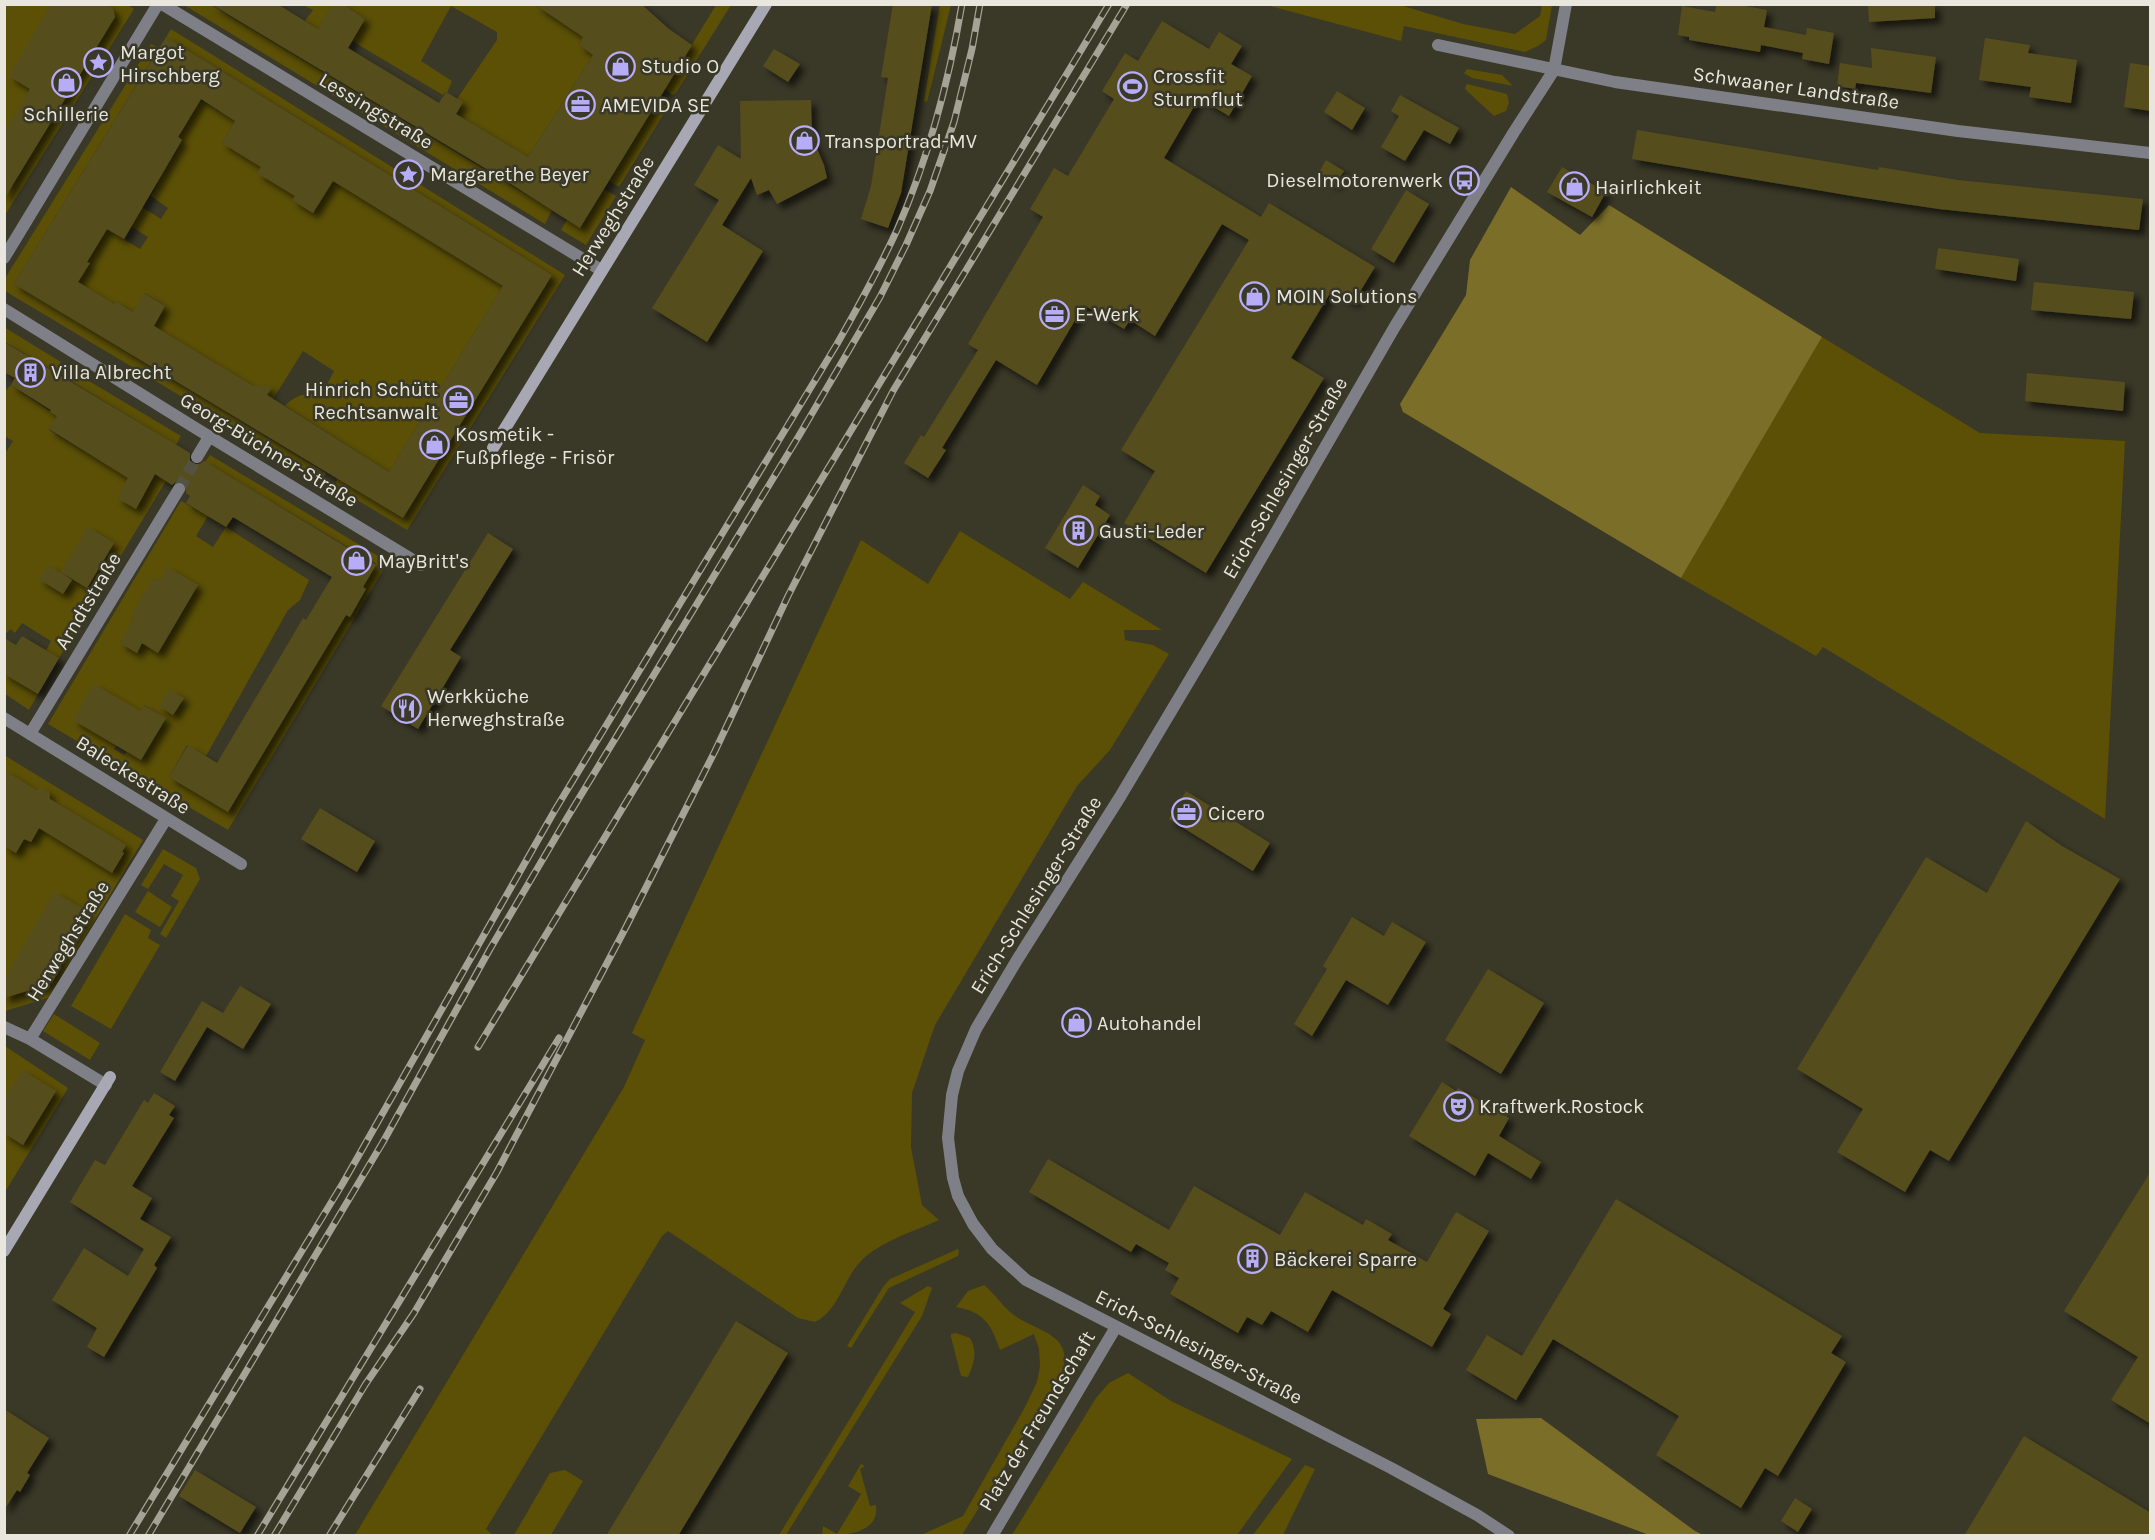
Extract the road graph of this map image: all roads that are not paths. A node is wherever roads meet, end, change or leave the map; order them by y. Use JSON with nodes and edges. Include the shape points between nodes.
{"nodes":[{"id":1,"x":160,"y":4,"type":"edge"},
{"id":2,"x":766,"y":4,"type":"edge"},
{"id":3,"x":1566,"y":4,"type":"edge"},
{"id":4,"x":1438,"y":45,"type":"dead end"},
{"id":5,"x":1554,"y":70,"type":"junction"},
{"id":6,"x":2151,"y":153,"type":"edge"},
{"id":7,"x":4,"y":258,"type":"edge"},
{"id":8,"x":601,"y":270,"type":"junction"},
{"id":9,"x":4,"y":309,"type":"edge"},
{"id":10,"x":209,"y":437,"type":"junction"},
{"id":11,"x":493,"y":448,"type":"dead end"},
{"id":12,"x":197,"y":457,"type":"tunnel mouth"},
{"id":13,"x":179,"y":489,"type":"tunnel mouth"},
{"id":14,"x":422,"y":565,"type":"dead end"},
{"id":15,"x":4,"y":718,"type":"edge"},
{"id":16,"x":30,"y":734,"type":"junction"},
{"id":17,"x":166,"y":819,"type":"junction"},
{"id":18,"x":240,"y":864,"type":"dead end"},
{"id":19,"x":4,"y":1028,"type":"edge"},
{"id":20,"x":30,"y":1039,"type":"junction"},
{"id":21,"x":4,"y":1251,"type":"edge"},
{"id":22,"x":1116,"y":1327,"type":"junction"},
{"id":23,"x":992,"y":1536,"type":"edge"},
{"id":24,"x":1509,"y":1536,"type":"edge"}],
"edges":[{"from":1,"to":7,"type":"street"},
{"from":1,"to":8,"type":"street","name":"Lessingstraße"},
{"from":2,"to":8,"type":"street","name":"Herweghstraße"},
{"from":3,"to":5,"type":"street"},
{"from":4,"to":5,"type":"street","name":"Schwaaner Landstraße"},
{"from":5,"to":6,"type":"street","name":"Schwaaner Landstraße","via":[[1958,131]]},
{"from":5,"to":22,"type":"street","name":"Erich-Schlesinger-Straße","via":[[1395,328],[1120,797],[1011,970],[976,1029],[958,1071],[949,1118],[950,1160],[958,1196],[973,1224],[992,1250],[1026,1280]]},
{"from":8,"to":11,"type":"street","name":"Herweghstraße"},
{"from":9,"to":10,"type":"street","name":"Georg-Büchner-Straße"},
{"from":10,"to":12,"type":"street"},
{"from":10,"to":14,"type":"street","name":"Georg-Büchner-Straße"},
{"from":13,"to":16,"type":"street","name":"Arndtstraße"},
{"from":15,"to":16,"type":"street","name":"Baleckestraße"},
{"from":16,"to":17,"type":"street","name":"Baleckestraße"},
{"from":17,"to":18,"type":"street","name":"Baleckestraße"},
{"from":17,"to":20,"type":"street","name":"Herweghstraße"},
{"from":19,"to":20,"type":"street"},
{"from":20,"to":21,"type":"street","via":[[86,1073],[108,1081]]},
{"from":22,"to":23,"type":"street","name":"Platz der Freundschaft"},
{"from":22,"to":24,"type":"street","name":"Erich-Schlesinger-Straße","via":[[1391,1468]]}]}
